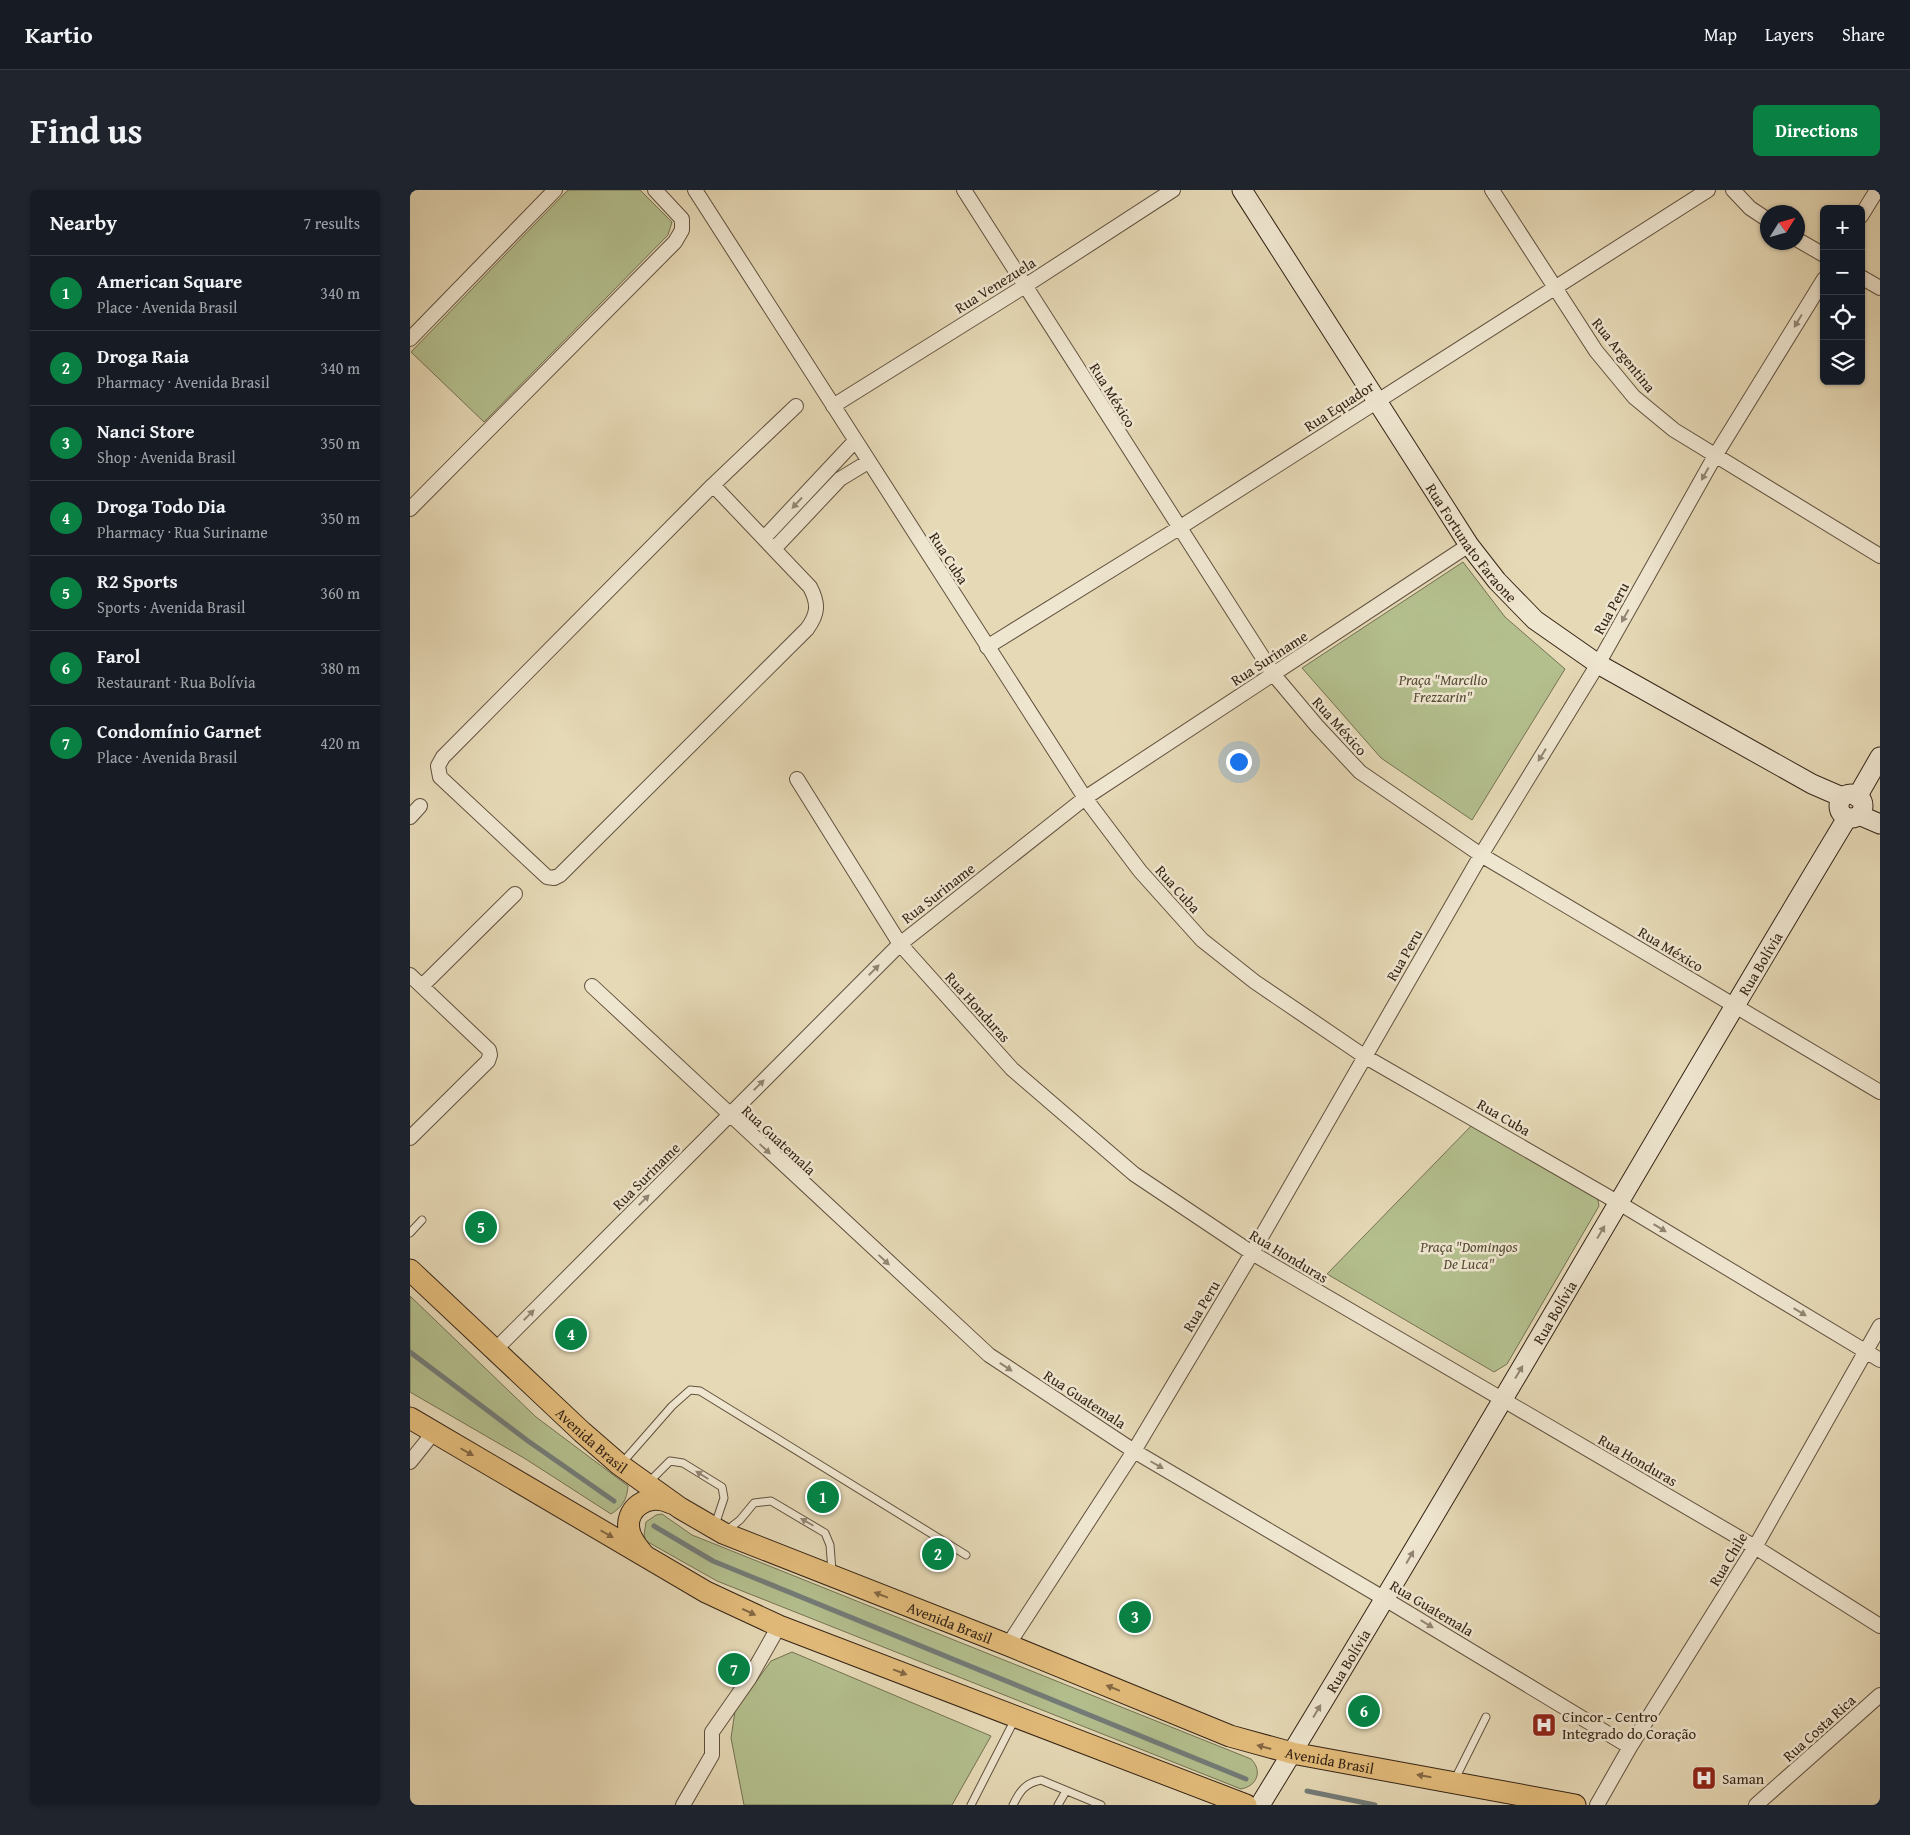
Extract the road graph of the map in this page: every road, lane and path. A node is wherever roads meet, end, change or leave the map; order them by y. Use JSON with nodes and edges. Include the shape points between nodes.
{"nodes":[{"id":1,"x":555,"y":190,"type":"edge"},
{"id":2,"x":654,"y":190,"type":"edge"},
{"id":3,"x":695,"y":190,"type":"edge"},
{"id":4,"x":964,"y":190,"type":"edge"},
{"id":5,"x":1173,"y":190,"type":"edge"},
{"id":6,"x":1242,"y":190,"type":"edge"},
{"id":7,"x":1492,"y":190,"type":"edge"},
{"id":8,"x":1708,"y":190,"type":"edge"},
{"id":9,"x":1733,"y":190,"type":"edge"},
{"id":10,"x":1877,"y":190,"type":"edge"},
{"id":11,"x":1865,"y":210,"type":"edge"},
{"id":12,"x":1760,"y":215,"type":"edge"},
{"id":13,"x":1805,"y":244,"type":"edge"},
{"id":14,"x":1820,"y":253,"type":"edge"},
{"id":15,"x":1865,"y":279,"type":"edge"},
{"id":16,"x":1820,"y":285,"type":"edge"},
{"id":17,"x":1025,"y":286,"type":"junction"},
{"id":18,"x":1554,"y":287,"type":"junction"},
{"id":19,"x":1880,"y":288,"type":"edge"},
{"id":20,"x":410,"y":339,"type":"edge"},
{"id":21,"x":1378,"y":401,"type":"junction"},
{"id":22,"x":796,"y":406,"type":"dead end"},
{"id":23,"x":833,"y":406,"type":"junction"},
{"id":24,"x":855,"y":441,"type":"junction"},
{"id":25,"x":1715,"y":456,"type":"junction"},
{"id":26,"x":868,"y":462,"type":"junction"},
{"id":27,"x":714,"y":486,"type":"junction"},
{"id":28,"x":410,"y":509,"type":"edge"},
{"id":29,"x":1178,"y":528,"type":"junction"},
{"id":30,"x":764,"y":538,"type":"junction"},
{"id":31,"x":1469,"y":545,"type":"junction"},
{"id":32,"x":774,"y":549,"type":"junction"},
{"id":33,"x":1880,"y":556,"type":"edge"},
{"id":34,"x":987,"y":647,"type":"junction"},
{"id":35,"x":1598,"y":664,"type":"junction"},
{"id":36,"x":1274,"y":674,"type":"junction"},
{"id":37,"x":1880,"y":757,"type":"edge"},
{"id":38,"x":797,"y":779,"type":"dead end"},
{"id":39,"x":1084,"y":798,"type":"junction"},
{"id":40,"x":420,"y":806,"type":"dead end"},
{"id":41,"x":1851,"y":807,"type":"junction"},
{"id":42,"x":410,"y":817,"type":"edge"},
{"id":43,"x":1880,"y":823,"type":"edge"},
{"id":44,"x":1481,"y":855,"type":"junction"},
{"id":45,"x":515,"y":894,"type":"dead end"},
{"id":46,"x":900,"y":944,"type":"junction"},
{"id":47,"x":410,"y":975,"type":"edge"},
{"id":48,"x":422,"y":986,"type":"junction"},
{"id":49,"x":592,"y":986,"type":"dead end"},
{"id":50,"x":1734,"y":1005,"type":"junction"},
{"id":51,"x":1364,"y":1056,"type":"junction"},
{"id":52,"x":1880,"y":1092,"type":"edge"},
{"id":53,"x":730,"y":1116,"type":"junction"},
{"id":54,"x":410,"y":1138,"type":"edge"},
{"id":55,"x":1619,"y":1203,"type":"junction"},
{"id":56,"x":422,"y":1220,"type":"dead end"},
{"id":57,"x":410,"y":1233,"type":"edge"},
{"id":58,"x":1252,"y":1253,"type":"junction"},
{"id":59,"x":410,"y":1270,"type":"edge"},
{"id":60,"x":1880,"y":1326,"type":"edge"},
{"id":61,"x":495,"y":1350,"type":"junction"},
{"id":62,"x":1865,"y":1351,"type":"junction"},
{"id":63,"x":1880,"y":1360,"type":"edge"},
{"id":64,"x":1502,"y":1401,"type":"junction"},
{"id":65,"x":410,"y":1418,"type":"edge"},
{"id":66,"x":434,"y":1432,"type":"junction"},
{"id":67,"x":1134,"y":1451,"type":"junction"},
{"id":68,"x":410,"y":1462,"type":"edge"},
{"id":69,"x":620,"y":1465,"type":"junction"},
{"id":70,"x":647,"y":1484,"type":"junction"},
{"id":71,"x":680,"y":1508,"type":"junction"},
{"id":72,"x":718,"y":1531,"type":"junction"},
{"id":73,"x":1755,"y":1547,"type":"junction"},
{"id":74,"x":966,"y":1555,"type":"dead end"},
{"id":75,"x":646,"y":1557,"type":"junction"},
{"id":76,"x":833,"y":1577,"type":"junction"},
{"id":77,"x":1385,"y":1599,"type":"junction"},
{"id":78,"x":779,"y":1626,"type":"junction"},
{"id":79,"x":1880,"y":1626,"type":"edge"},
{"id":80,"x":1008,"y":1645,"type":"junction"},
{"id":81,"x":1880,"y":1695,"type":"edge"},
{"id":82,"x":1016,"y":1717,"type":"junction"},
{"id":83,"x":1486,"y":1717,"type":"dead end"},
{"id":84,"x":1630,"y":1747,"type":"junction"},
{"id":85,"x":1292,"y":1753,"type":"junction"},
{"id":86,"x":1454,"y":1782,"type":"junction"},
{"id":87,"x":1066,"y":1791,"type":"junction"},
{"id":88,"x":683,"y":1805,"type":"edge"},
{"id":89,"x":970,"y":1805,"type":"edge"},
{"id":90,"x":1013,"y":1805,"type":"edge"},
{"id":91,"x":1058,"y":1805,"type":"edge"},
{"id":92,"x":1101,"y":1805,"type":"edge"},
{"id":93,"x":1246,"y":1805,"type":"edge"},
{"id":94,"x":1260,"y":1805,"type":"edge"},
{"id":95,"x":1575,"y":1805,"type":"edge"},
{"id":96,"x":1598,"y":1805,"type":"edge"},
{"id":97,"x":1756,"y":1805,"type":"edge"}],
"edges":[{"from":1,"to":20,"type":"street"},
{"from":2,"to":28,"type":"street","via":[[682,219],[682,230],[675,242]]},
{"from":3,"to":23,"type":"street","name":"Rua Cuba"},
{"from":4,"to":17,"type":"street","name":"Rua México"},
{"from":5,"to":17,"type":"street","name":"Rua Venezuela"},
{"from":6,"to":21,"type":"main road","name":"Rua Fortunato Faraone"},
{"from":7,"to":18,"type":"street","name":"Rua Argentina"},
{"from":8,"to":18,"type":"street","name":"Rua Equador"},
{"from":9,"to":12,"type":"street"},
{"from":10,"to":11,"type":"street"},
{"from":13,"to":14,"type":"street"},
{"from":15,"to":19,"type":"street"},
{"from":16,"to":25,"type":"street","name":"Rua Peru","one_way":true},
{"from":17,"to":23,"type":"street","name":"Rua Venezuela"},
{"from":17,"to":29,"type":"street","name":"Rua México"},
{"from":18,"to":21,"type":"street","name":"Rua Equador"},
{"from":18,"to":25,"type":"street","name":"Rua Argentina","via":[[1596,351],[1634,397],[1674,430]]},
{"from":21,"to":29,"type":"street","name":"Rua Equador"},
{"from":21,"to":31,"type":"main road","name":"Rua Fortunato Faraone"},
{"from":22,"to":27,"type":"street"},
{"from":23,"to":24,"type":"street","name":"Rua Cuba"},
{"from":24,"to":26,"type":"street","name":"Rua Cuba"},
{"from":24,"to":30,"type":"street","one_way":true},
{"from":25,"to":33,"type":"street","name":"Rua Argentina"},
{"from":25,"to":35,"type":"street","name":"Rua Peru","one_way":true},
{"from":26,"to":32,"type":"street","via":[[840,479]]},
{"from":26,"to":34,"type":"street","name":"Rua Cuba"},
{"from":27,"to":30,"type":"street"},
{"from":27,"to":32,"type":"street","via":[[443,757],[438,766],[440,777],[547,876],[554,878],[560,875],[807,629],[817,609],[816,598],[810,587]]},
{"from":29,"to":34,"type":"street","name":"Rua Equador"},
{"from":29,"to":36,"type":"street","name":"Rua México"},
{"from":30,"to":32,"type":"street"},
{"from":31,"to":35,"type":"main road","name":"Rua Fortunato Faraone","via":[[1497,581],[1535,620]]},
{"from":31,"to":36,"type":"street","name":"Rua Suriname"},
{"from":34,"to":39,"type":"street","name":"Rua Cuba"},
{"from":35,"to":41,"type":"main road","name":"Rua Fortunato Faraone"},
{"from":35,"to":44,"type":"street","name":"Rua Peru","one_way":true},
{"from":36,"to":39,"type":"street","name":"Rua Suriname"},
{"from":36,"to":44,"type":"street","name":"Rua México","via":[[1360,772]]},
{"from":37,"to":41,"type":"main road","name":"Rua Bolívia"},
{"from":38,"to":46,"type":"street","name":"Rua Honduras"},
{"from":39,"to":46,"type":"street","name":"Rua Suriname"},
{"from":39,"to":51,"type":"street","name":"Rua Cuba","via":[[1140,871],[1202,940],[1255,982]]},
{"from":40,"to":42,"type":"street"},
{"from":41,"to":43,"type":"main road","name":"Rua Fortunato Faraone"},
{"from":41,"to":50,"type":"main road","name":"Rua Bolívia"},
{"from":44,"to":50,"type":"street","name":"Rua México"},
{"from":44,"to":51,"type":"street","name":"Rua Peru"},
{"from":45,"to":48,"type":"street"},
{"from":53,"to":46,"type":"street","name":"Rua Suriname","one_way":true},
{"from":46,"to":58,"type":"street","name":"Rua Honduras","via":[[1012,1069],[1134,1174]]},
{"from":47,"to":48,"type":"street"},
{"from":48,"to":54,"type":"street","via":[[489,1050],[490,1055],[488,1061]]},
{"from":49,"to":53,"type":"street","name":"Rua Guatemala"},
{"from":50,"to":52,"type":"street","name":"Rua México"},
{"from":50,"to":55,"type":"main road","name":"Rua Bolívia"},
{"from":51,"to":55,"type":"street","name":"Rua Cuba"},
{"from":51,"to":58,"type":"street","name":"Rua Peru"},
{"from":61,"to":53,"type":"street","name":"Rua Suriname","one_way":true},
{"from":53,"to":67,"type":"street","name":"Rua Guatemala","one_way":true,"via":[[989,1356]]},
{"from":55,"to":62,"type":"street","name":"Rua Cuba","one_way":true},
{"from":64,"to":55,"type":"main road","name":"Rua Bolívia","one_way":true},
{"from":56,"to":57,"type":"lane"},
{"from":58,"to":64,"type":"street","name":"Rua Honduras"},
{"from":58,"to":67,"type":"street","name":"Rua Peru"},
{"from":59,"to":61,"type":"main road","name":"Avenida Brasil"},
{"from":60,"to":62,"type":"street","name":"Rua Chile"},
{"from":61,"to":69,"type":"main road","name":"Avenida Brasil"},
{"from":62,"to":63,"type":"street","name":"Rua Cuba"},
{"from":62,"to":73,"type":"street","name":"Rua Chile"},
{"from":64,"to":73,"type":"street","name":"Rua Honduras"},
{"from":77,"to":64,"type":"main road","name":"Rua Bolívia","one_way":true},
{"from":65,"to":66,"type":"main road"},
{"from":66,"to":68,"type":"street"},
{"from":66,"to":75,"type":"main road","one_way":true},
{"from":67,"to":77,"type":"street","name":"Rua Guatemala","one_way":true},
{"from":67,"to":80,"type":"street","name":"Rua Peru"},
{"from":69,"to":70,"type":"main road","name":"Avenida Brasil"},
{"from":69,"to":74,"type":"lane","via":[[672,1406],[690,1390],[700,1391]]},
{"from":70,"to":71,"type":"main road","name":"Avenida Brasil"},
{"from":72,"to":70,"type":"lane","one_way":true,"via":[[724,1498],[722,1487],[683,1463],[670,1462]]},
{"from":71,"to":72,"type":"main road","name":"Avenida Brasil"},
{"from":71,"to":75,"type":"main road","via":[[658,1499],[641,1502],[634,1509],[630,1517],[630,1534]]},
{"from":72,"to":76,"type":"main road","name":"Avenida Brasil"},
{"from":76,"to":72,"type":"lane","one_way":true,"via":[[830,1545],[825,1533],[771,1501],[754,1504],[740,1520]]},
{"from":73,"to":79,"type":"street","name":"Rua Honduras"},
{"from":73,"to":84,"type":"street","name":"Rua Chile"},
{"from":75,"to":78,"type":"main road","one_way":true,"via":[[706,1592]]},
{"from":80,"to":76,"type":"main road","name":"Avenida Brasil","one_way":true},
{"from":77,"to":84,"type":"street","name":"Rua Guatemala","one_way":true},
{"from":85,"to":77,"type":"main road","name":"Rua Bolívia","one_way":true},
{"from":78,"to":82,"type":"main road","one_way":true},
{"from":78,"to":88,"type":"street","via":[[712,1732],[712,1755]]},
{"from":85,"to":80,"type":"main road","name":"Avenida Brasil","one_way":true,"via":[[1230,1736]]},
{"from":81,"to":97,"type":"street","name":"Rua Costa Rica"},
{"from":82,"to":89,"type":"lane"},
{"from":82,"to":93,"type":"main road"},
{"from":83,"to":86,"type":"lane"},
{"from":84,"to":96,"type":"street","name":"Rua Chile"},
{"from":86,"to":85,"type":"main road","name":"Avenida Brasil","one_way":true},
{"from":85,"to":94,"type":"main road","name":"Rua Bolívia"},
{"from":86,"to":95,"type":"main road","name":"Avenida Brasil"},
{"from":87,"to":90,"type":"lane","via":[[1040,1780],[1030,1782]]},
{"from":87,"to":91,"type":"lane"},
{"from":87,"to":92,"type":"lane"}]}
